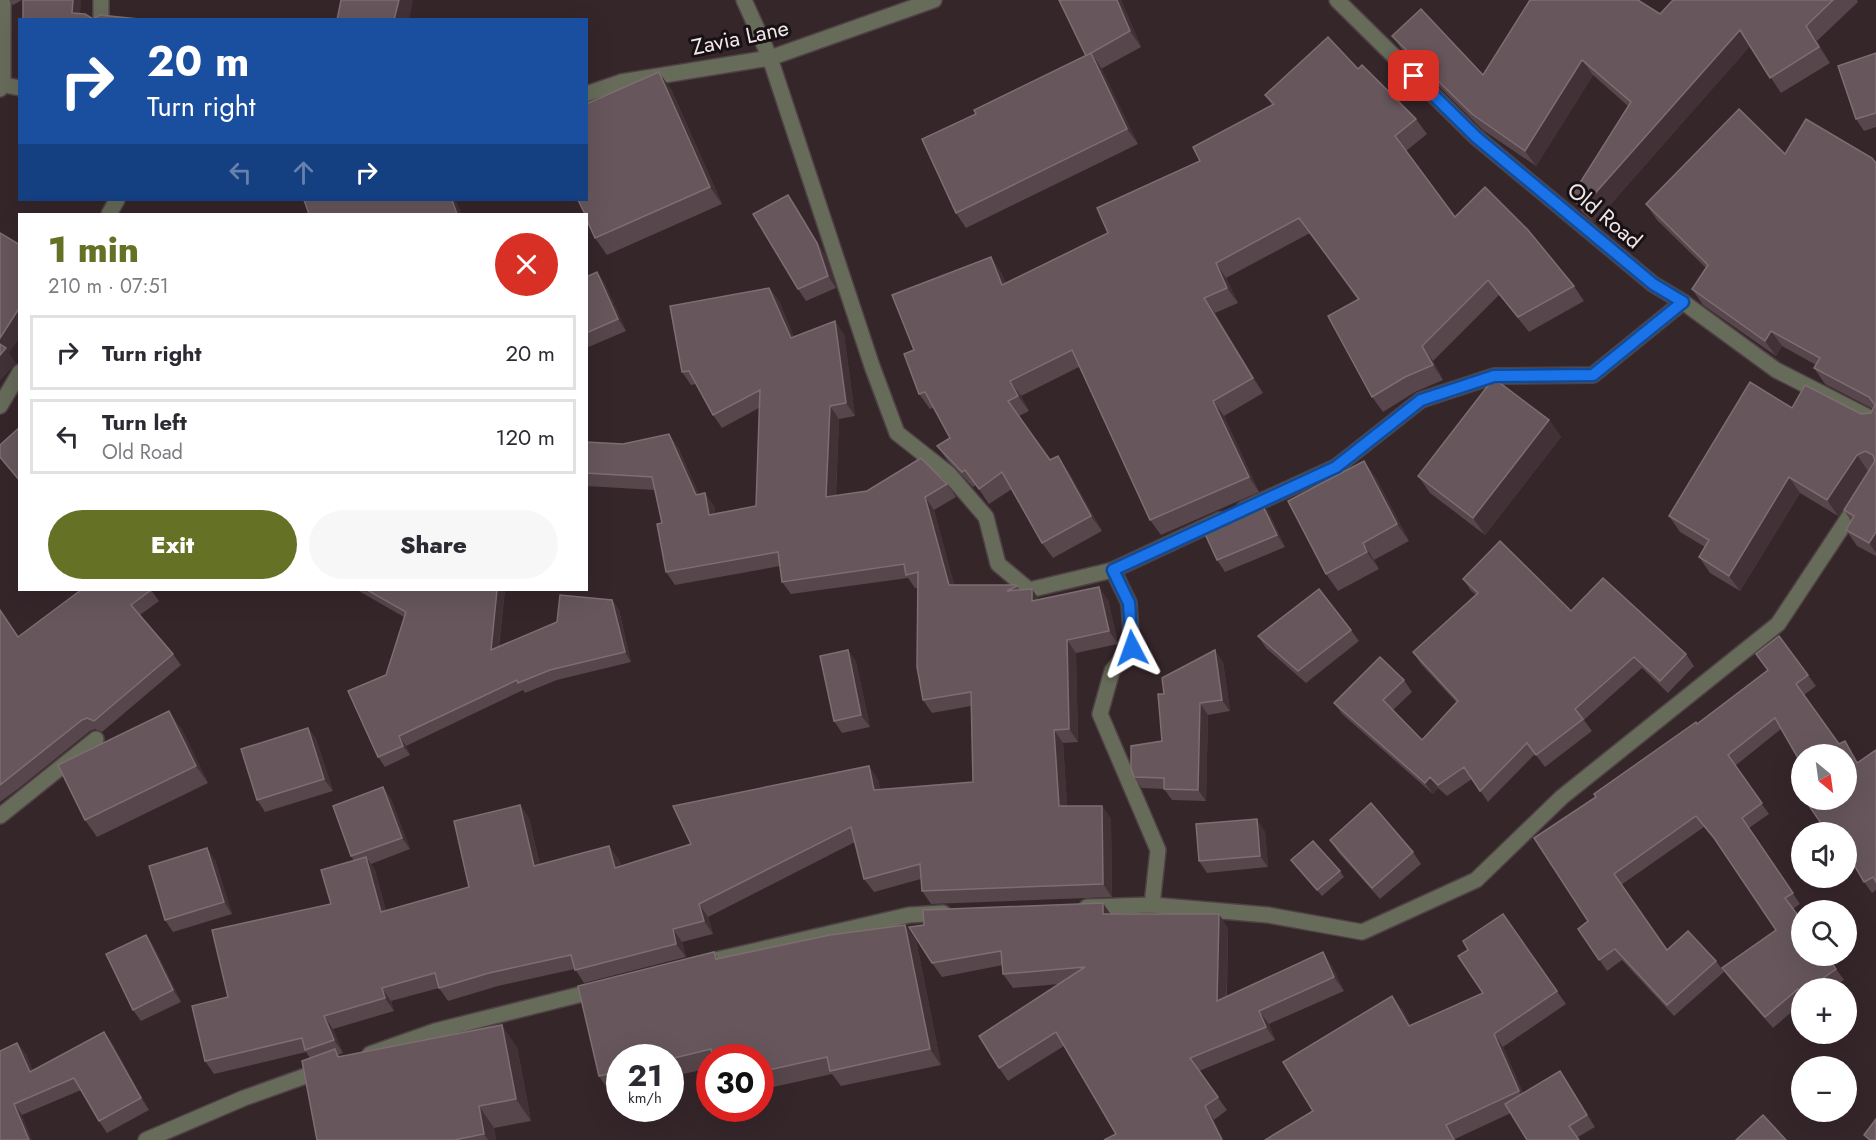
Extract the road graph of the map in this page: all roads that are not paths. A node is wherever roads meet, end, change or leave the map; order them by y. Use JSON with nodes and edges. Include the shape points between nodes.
{"nodes":[{"id":1,"x":3,"y":0,"type":"edge"},
{"id":2,"x":101,"y":0,"type":"edge"},
{"id":3,"x":744,"y":0,"type":"edge"},
{"id":4,"x":934,"y":0,"type":"edge"},
{"id":5,"x":1338,"y":0,"type":"edge"},
{"id":6,"x":101,"y":18,"type":"edge"},
{"id":7,"x":770,"y":58,"type":"junction"},
{"id":8,"x":1,"y":86,"type":"edge"},
{"id":9,"x":18,"y":88,"type":"edge"},
{"id":10,"x":588,"y":93,"type":"edge"},
{"id":11,"x":1683,"y":302,"type":"junction"},
{"id":12,"x":18,"y":375,"type":"edge"},
{"id":13,"x":0,"y":406,"type":"edge"},
{"id":14,"x":1876,"y":421,"type":"edge"},
{"id":15,"x":1876,"y":476,"type":"edge"},
{"id":16,"x":1113,"y":570,"type":"junction"},
{"id":17,"x":96,"y":739,"type":"dead end"},
{"id":18,"x":0,"y":816,"type":"edge"},
{"id":19,"x":1152,"y":905,"type":"junction"},
{"id":20,"x":1068,"y":907,"type":"edge"},
{"id":21,"x":954,"y":913,"type":"edge"},
{"id":22,"x":698,"y":964,"type":"edge"},
{"id":23,"x":618,"y":985,"type":"edge"},
{"id":24,"x":147,"y":1140,"type":"edge"}],
"edges":[{"from":1,"to":8,"type":"street"},
{"from":2,"to":6,"type":"street"},
{"from":3,"to":7,"type":"street"},
{"from":4,"to":7,"type":"street","name":"Zavia Lane"},
{"from":5,"to":11,"type":"street","name":"Old Road","via":[[1476,137],[1653,284]]},
{"from":7,"to":10,"type":"street","name":"Zavia Lane","via":[[621,82]]},
{"from":7,"to":16,"type":"street","via":[[897,433],[949,474],[987,517],[998,564],[1029,590]]},
{"from":8,"to":9,"type":"street"},
{"from":11,"to":14,"type":"street","name":"Old Road","via":[[1776,370]]},
{"from":11,"to":16,"type":"street","via":[[1593,375],[1494,376],[1421,400],[1336,467]]},
{"from":12,"to":13,"type":"street"},
{"from":15,"to":19,"type":"street","via":[[1778,624],[1562,797],[1476,880],[1362,932],[1268,915]]},
{"from":16,"to":19,"type":"street","via":[[1129,603],[1132,648],[1112,671],[1100,714],[1158,850]]},
{"from":17,"to":18,"type":"street"},
{"from":19,"to":20,"type":"street"},
{"from":21,"to":22,"type":"street","via":[[909,915]]},
{"from":23,"to":24,"type":"street","via":[[435,1031],[244,1098]]}]}
